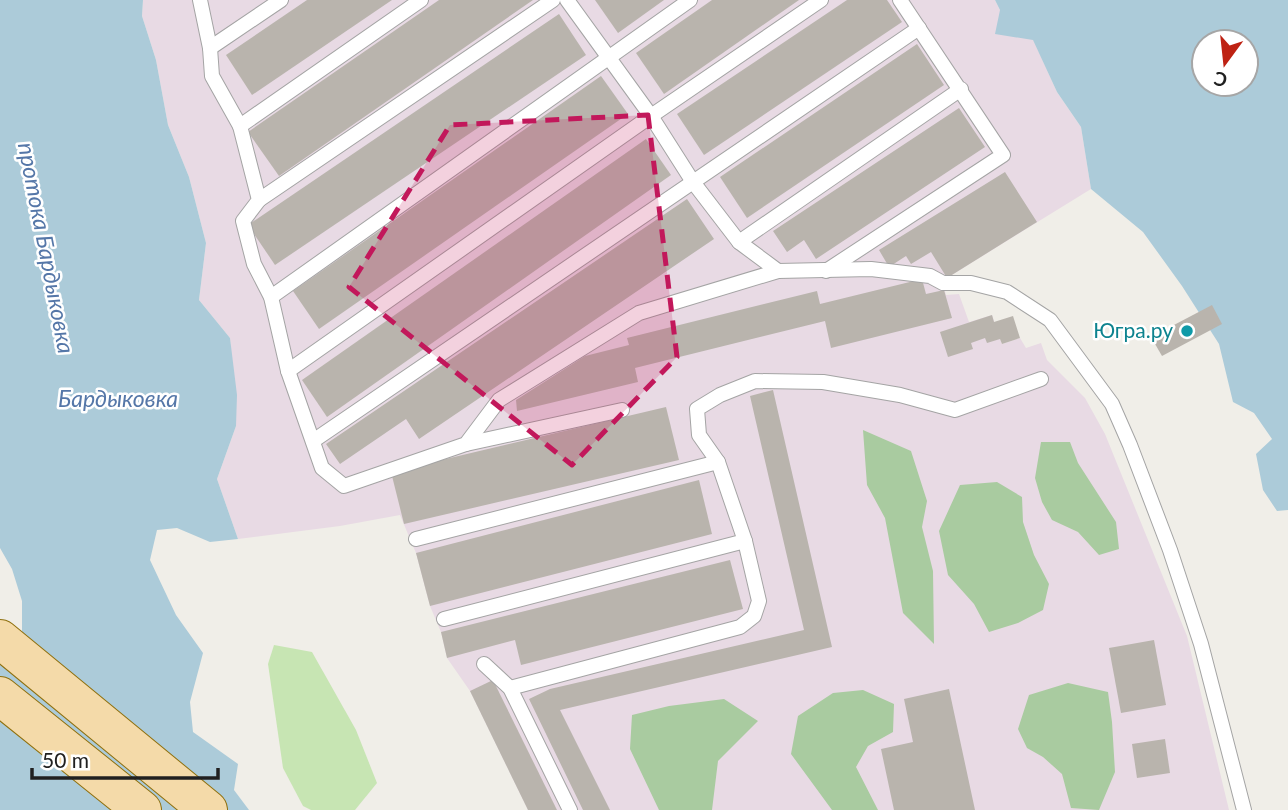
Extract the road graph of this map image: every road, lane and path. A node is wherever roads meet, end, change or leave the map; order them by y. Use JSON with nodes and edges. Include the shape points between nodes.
{"nodes":[{"id":1,"x":200,"y":0,"type":"edge"},
{"id":2,"x":281,"y":0,"type":"edge"},
{"id":3,"x":421,"y":0,"type":"edge"},
{"id":4,"x":553,"y":0,"type":"edge"},
{"id":5,"x":567,"y":0,"type":"edge"},
{"id":6,"x":691,"y":0,"type":"edge"},
{"id":7,"x":821,"y":0,"type":"edge"},
{"id":8,"x":900,"y":0,"type":"edge"},
{"id":9,"x":919,"y":28,"type":"junction"},
{"id":10,"x":210,"y":48,"type":"junction"},
{"id":11,"x":608,"y":59,"type":"junction"},
{"id":12,"x":961,"y":89,"type":"junction"},
{"id":13,"x":651,"y":116,"type":"junction"},
{"id":14,"x":240,"y":126,"type":"junction"},
{"id":15,"x":693,"y":182,"type":"junction"},
{"id":16,"x":260,"y":200,"type":"junction"},
{"id":17,"x":739,"y":242,"type":"junction"},
{"id":18,"x":778,"y":271,"type":"junction"},
{"id":19,"x":825,"y":272,"type":"junction"},
{"id":20,"x":271,"y":297,"type":"junction"},
{"id":21,"x":288,"y":371,"type":"junction"},
{"id":22,"x":1041,"y":379,"type":"dead end"},
{"id":23,"x":622,"y":410,"type":"dead end"},
{"id":24,"x":313,"y":442,"type":"junction"},
{"id":25,"x":466,"y":444,"type":"junction"},
{"id":26,"x":718,"y":462,"type":"junction"},
{"id":27,"x":416,"y":539,"type":"dead end"},
{"id":28,"x":745,"y":541,"type":"junction"},
{"id":29,"x":444,"y":619,"type":"dead end"},
{"id":30,"x":0,"y":639,"type":"edge"},
{"id":31,"x":484,"y":664,"type":"dead end"},
{"id":32,"x":510,"y":688,"type":"junction"},
{"id":33,"x":0,"y":696,"type":"edge"},
{"id":34,"x":142,"y":810,"type":"edge"},
{"id":35,"x":208,"y":810,"type":"edge"},
{"id":36,"x":570,"y":810,"type":"edge"},
{"id":37,"x":1244,"y":810,"type":"edge"}],
"edges":[{"from":1,"to":10,"type":"lane"},
{"from":2,"to":10,"type":"lane"},
{"from":3,"to":14,"type":"lane"},
{"from":4,"to":16,"type":"lane"},
{"from":5,"to":11,"type":"lane"},
{"from":6,"to":11,"type":"lane"},
{"from":7,"to":13,"type":"lane"},
{"from":8,"to":9,"type":"lane"},
{"from":9,"to":12,"type":"lane"},
{"from":9,"to":15,"type":"lane"},
{"from":10,"to":14,"type":"lane","via":[[212,76]]},
{"from":11,"to":13,"type":"lane"},
{"from":11,"to":20,"type":"lane"},
{"from":12,"to":17,"type":"lane"},
{"from":12,"to":19,"type":"lane","via":[[1003,155]]},
{"from":13,"to":15,"type":"lane"},
{"from":13,"to":21,"type":"lane"},
{"from":14,"to":16,"type":"lane"},
{"from":15,"to":17,"type":"lane"},
{"from":15,"to":24,"type":"lane"},
{"from":16,"to":20,"type":"lane","via":[[243,222],[254,264]]},
{"from":17,"to":18,"type":"lane"},
{"from":18,"to":19,"type":"lane"},
{"from":18,"to":25,"type":"lane","via":[[639,313],[499,400]]},
{"from":19,"to":37,"type":"lane","via":[[871,269],[930,276],[943,283],[971,283],[1007,292],[1050,320],[1112,404],[1130,445],[1201,644]]},
{"from":20,"to":21,"type":"lane"},
{"from":21,"to":24,"type":"lane"},
{"from":22,"to":26,"type":"lane","via":[[956,410],[823,382],[755,381],[697,409],[699,435]]},
{"from":23,"to":25,"type":"lane"},
{"from":24,"to":25,"type":"lane","via":[[322,468],[344,486]]},
{"from":26,"to":27,"type":"lane"},
{"from":26,"to":28,"type":"lane"},
{"from":28,"to":29,"type":"lane"},
{"from":28,"to":32,"type":"lane","via":[[759,601],[754,616],[740,627]]},
{"from":30,"to":35,"type":"main road"},
{"from":31,"to":32,"type":"lane"},
{"from":32,"to":36,"type":"lane"},
{"from":33,"to":34,"type":"main road"}]}
